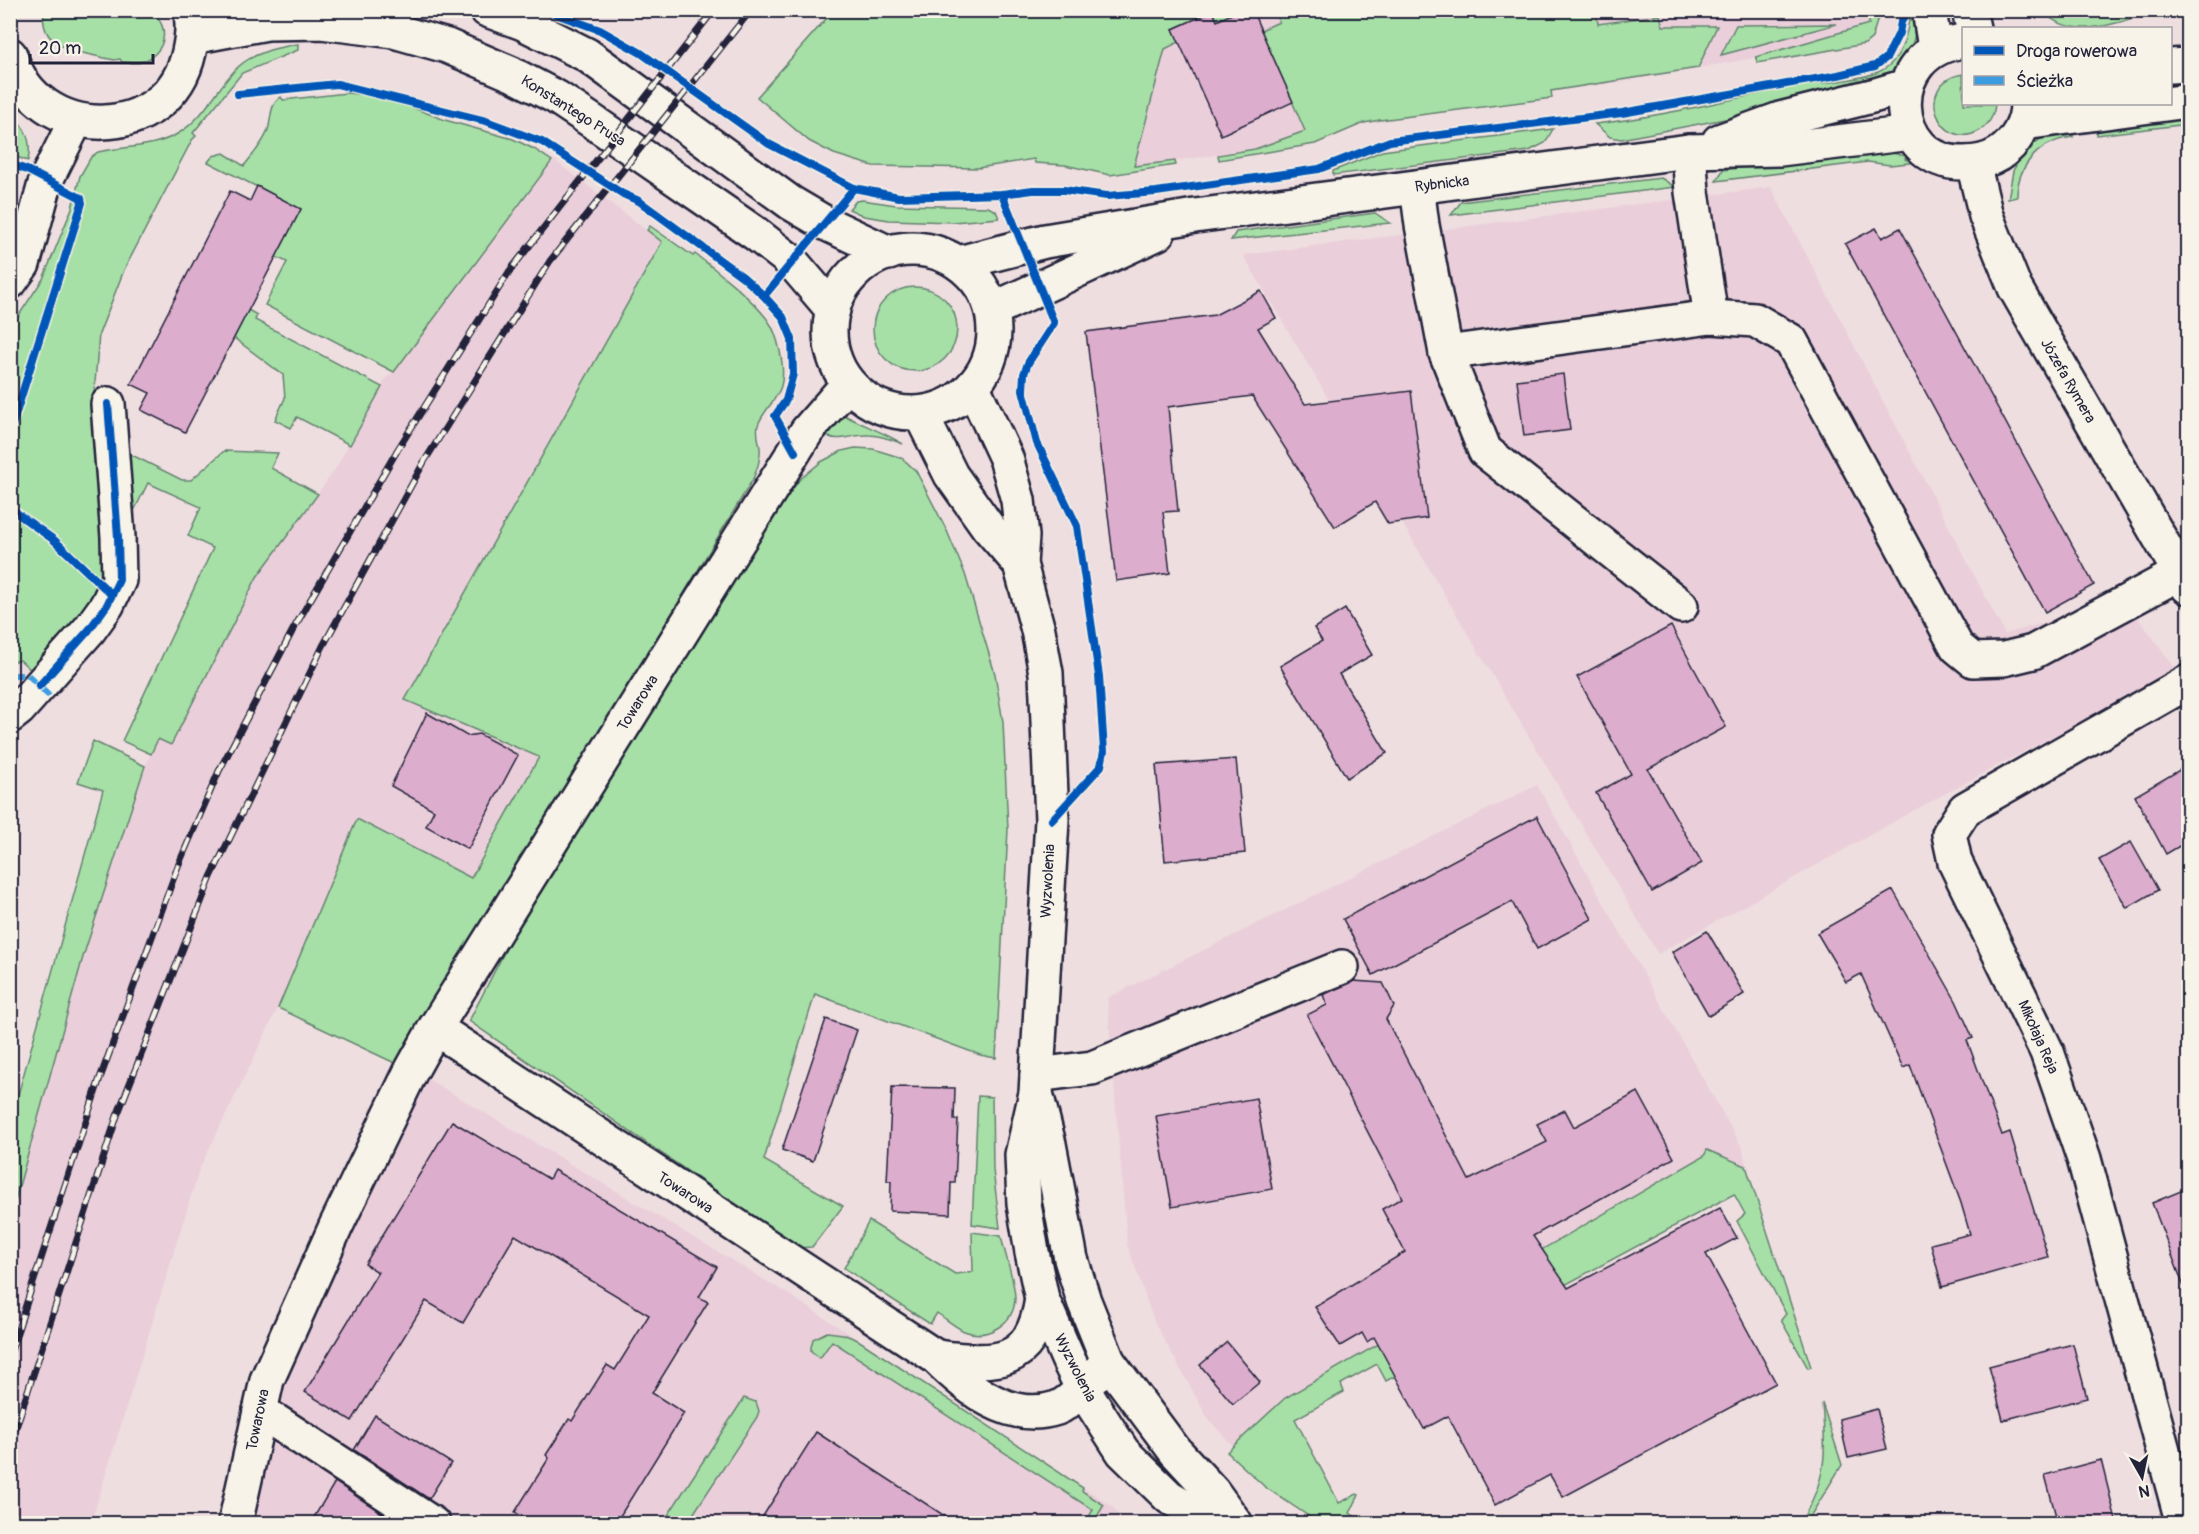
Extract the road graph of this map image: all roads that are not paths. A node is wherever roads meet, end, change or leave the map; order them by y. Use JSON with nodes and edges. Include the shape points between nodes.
{"nodes":[{"id":1,"x":487,"y":10,"type":"edge"},
{"id":2,"x":1929,"y":10,"type":"edge"},
{"id":3,"x":1969,"y":10,"type":"edge"},
{"id":4,"x":191,"y":23,"type":"edge"},
{"id":5,"x":1973,"y":27,"type":"edge"},
{"id":6,"x":1949,"y":44,"type":"edge"},
{"id":7,"x":12,"y":65,"type":"edge"},
{"id":8,"x":2188,"y":65,"type":"edge"},
{"id":9,"x":2172,"y":66,"type":"edge"},
{"id":10,"x":1906,"y":86,"type":"junction"},
{"id":11,"x":2188,"y":101,"type":"edge"},
{"id":12,"x":2172,"y":102,"type":"edge"},
{"id":13,"x":2134,"y":105,"type":"edge"},
{"id":14,"x":2025,"y":113,"type":"edge"},
{"id":15,"x":76,"y":120,"type":"junction"},
{"id":16,"x":1911,"y":133,"type":"junction"},
{"id":17,"x":1689,"y":151,"type":"junction"},
{"id":18,"x":1973,"y":163,"type":"junction"},
{"id":19,"x":1417,"y":187,"type":"junction"},
{"id":20,"x":1195,"y":216,"type":"junction"},
{"id":21,"x":22,"y":224,"type":"edge"},
{"id":22,"x":889,"y":253,"type":"junction"},
{"id":23,"x":959,"y":263,"type":"junction"},
{"id":24,"x":10,"y":282,"type":"edge"},
{"id":25,"x":832,"y":310,"type":"junction"},
{"id":26,"x":992,"y":310,"type":"junction"},
{"id":27,"x":1711,"y":317,"type":"junction"},
{"id":28,"x":1446,"y":353,"type":"junction"},
{"id":29,"x":848,"y":384,"type":"junction"},
{"id":30,"x":973,"y":387,"type":"junction"},
{"id":31,"x":108,"y":404,"type":"dead end"},
{"id":32,"x":920,"y":413,"type":"junction"},
{"id":33,"x":1020,"y":564,"type":"junction"},
{"id":34,"x":2184,"y":580,"type":"edge"},
{"id":35,"x":1681,"y":606,"type":"dead end"},
{"id":36,"x":2188,"y":682,"type":"edge"},
{"id":37,"x":10,"y":716,"type":"edge"},
{"id":38,"x":1342,"y":967,"type":"dead end"},
{"id":39,"x":435,"y":1028,"type":"junction"},
{"id":40,"x":1036,"y":1084,"type":"junction"},
{"id":41,"x":1042,"y":1299,"type":"junction"},
{"id":42,"x":936,"y":1357,"type":"junction"},
{"id":43,"x":1108,"y":1361,"type":"junction"},
{"id":44,"x":1082,"y":1388,"type":"junction"},
{"id":45,"x":260,"y":1411,"type":"junction"},
{"id":46,"x":235,"y":1524,"type":"edge"},
{"id":47,"x":433,"y":1524,"type":"edge"},
{"id":48,"x":1215,"y":1524,"type":"edge"},
{"id":49,"x":1236,"y":1524,"type":"edge"},
{"id":50,"x":2183,"y":1524,"type":"edge"}],
"edges":[{"from":1,"to":22,"type":"street","via":[[587,55],[791,203]]},
{"from":2,"to":6,"type":"street"},
{"from":3,"to":5,"type":"street"},
{"from":4,"to":15,"type":"street","via":[[186,64],[173,87],[154,106],[103,124]]},
{"from":4,"to":25,"type":"street","name":"Konstantego Prusa","via":[[321,22],[394,31],[447,46],[513,74],[556,97],[756,234],[792,262]]},
{"from":6,"to":10,"type":"street","via":[[1922,58]]},
{"from":7,"to":15,"type":"street","via":[[30,92],[51,110]]},
{"from":8,"to":9,"type":"street"},
{"from":10,"to":16,"type":"street","via":[[1903,102]]},
{"from":10,"to":17,"type":"street","name":"Rybnicka","via":[[1780,119]]},
{"from":11,"to":12,"type":"street"},
{"from":13,"to":14,"type":"street"},
{"from":14,"to":18,"type":"street","via":[[2016,138],[2004,150]]},
{"from":15,"to":21,"type":"street"},
{"from":16,"to":17,"type":"street","name":"Rybnicka","via":[[1780,149]]},
{"from":16,"to":18,"type":"street","via":[[1937,157],[1955,164]]},
{"from":17,"to":19,"type":"street","name":"Rybnicka"},
{"from":17,"to":27,"type":"street"},
{"from":18,"to":34,"type":"street","name":"Józefa Rymera","via":[[1986,216],[2015,288]]},
{"from":19,"to":20,"type":"street","name":"Rybnicka"},
{"from":19,"to":28,"type":"street"},
{"from":20,"to":23,"type":"street","name":"Rybnicka","via":[[1045,241]]},
{"from":20,"to":26,"type":"street","name":"Rybnicka"},
{"from":21,"to":24,"type":"street","via":[[23,264]]},
{"from":22,"to":23,"type":"street","via":[[914,249]]},
{"from":22,"to":25,"type":"street","via":[[864,265],[844,285]]},
{"from":23,"to":26,"type":"street","via":[[980,286]]},
{"from":25,"to":29,"type":"street","via":[[833,352]]},
{"from":26,"to":30,"type":"street","via":[[994,337],[988,364]]},
{"from":27,"to":28,"type":"street"},
{"from":27,"to":34,"type":"street","via":[[1755,320],[1791,341],[1957,646],[1973,660],[2004,659],[2033,652]]},
{"from":28,"to":35,"type":"street","via":[[1485,452]]},
{"from":29,"to":32,"type":"street","via":[[868,401],[894,411]]},
{"from":29,"to":39,"type":"street","name":"Towarowa","via":[[807,431]]},
{"from":30,"to":32,"type":"street","via":[[949,405]]},
{"from":30,"to":33,"type":"street","name":"Wyzwolenia","via":[[1006,458],[1018,500]]},
{"from":31,"to":37,"type":"street","via":[[119,580],[108,605],[89,630]]},
{"from":32,"to":33,"type":"street","name":"Wyzwolenia","via":[[951,475]]},
{"from":33,"to":40,"type":"street","name":"Wyzwolenia","via":[[1046,673],[1052,810]]},
{"from":36,"to":50,"type":"street","name":"Mikołaja Reja","via":[[1965,809],[1949,834],[1955,862],[2047,1052],[2084,1159]]},
{"from":38,"to":40,"type":"street","via":[[1092,1068]]},
{"from":39,"to":42,"type":"street","name":"Towarowa"},
{"from":39,"to":45,"type":"street","name":"Towarowa","via":[[336,1226],[267,1380]]},
{"from":40,"to":41,"type":"street","name":"Wyzwolenia","via":[[1022,1155],[1024,1204]]},
{"from":40,"to":43,"type":"street","name":"Wyzwolenia","via":[[1071,1259]]},
{"from":41,"to":42,"type":"street","name":"Towarowa","via":[[1032,1338],[1020,1350],[1005,1358],[975,1362]]},
{"from":41,"to":44,"type":"street","name":"Wyzwolenia"},
{"from":42,"to":44,"type":"street","name":"Towarowa","via":[[962,1383],[1011,1410],[1030,1412],[1058,1407]]},
{"from":43,"to":44,"type":"street","name":"Towarowa"},
{"from":43,"to":49,"type":"street","name":"Wyzwolenia"},
{"from":44,"to":48,"type":"street","name":"Wyzwolenia","via":[[1123,1452],[1145,1476],[1168,1497]]},
{"from":45,"to":46,"type":"street","name":"Towarowa"},
{"from":45,"to":47,"type":"street"}]}
